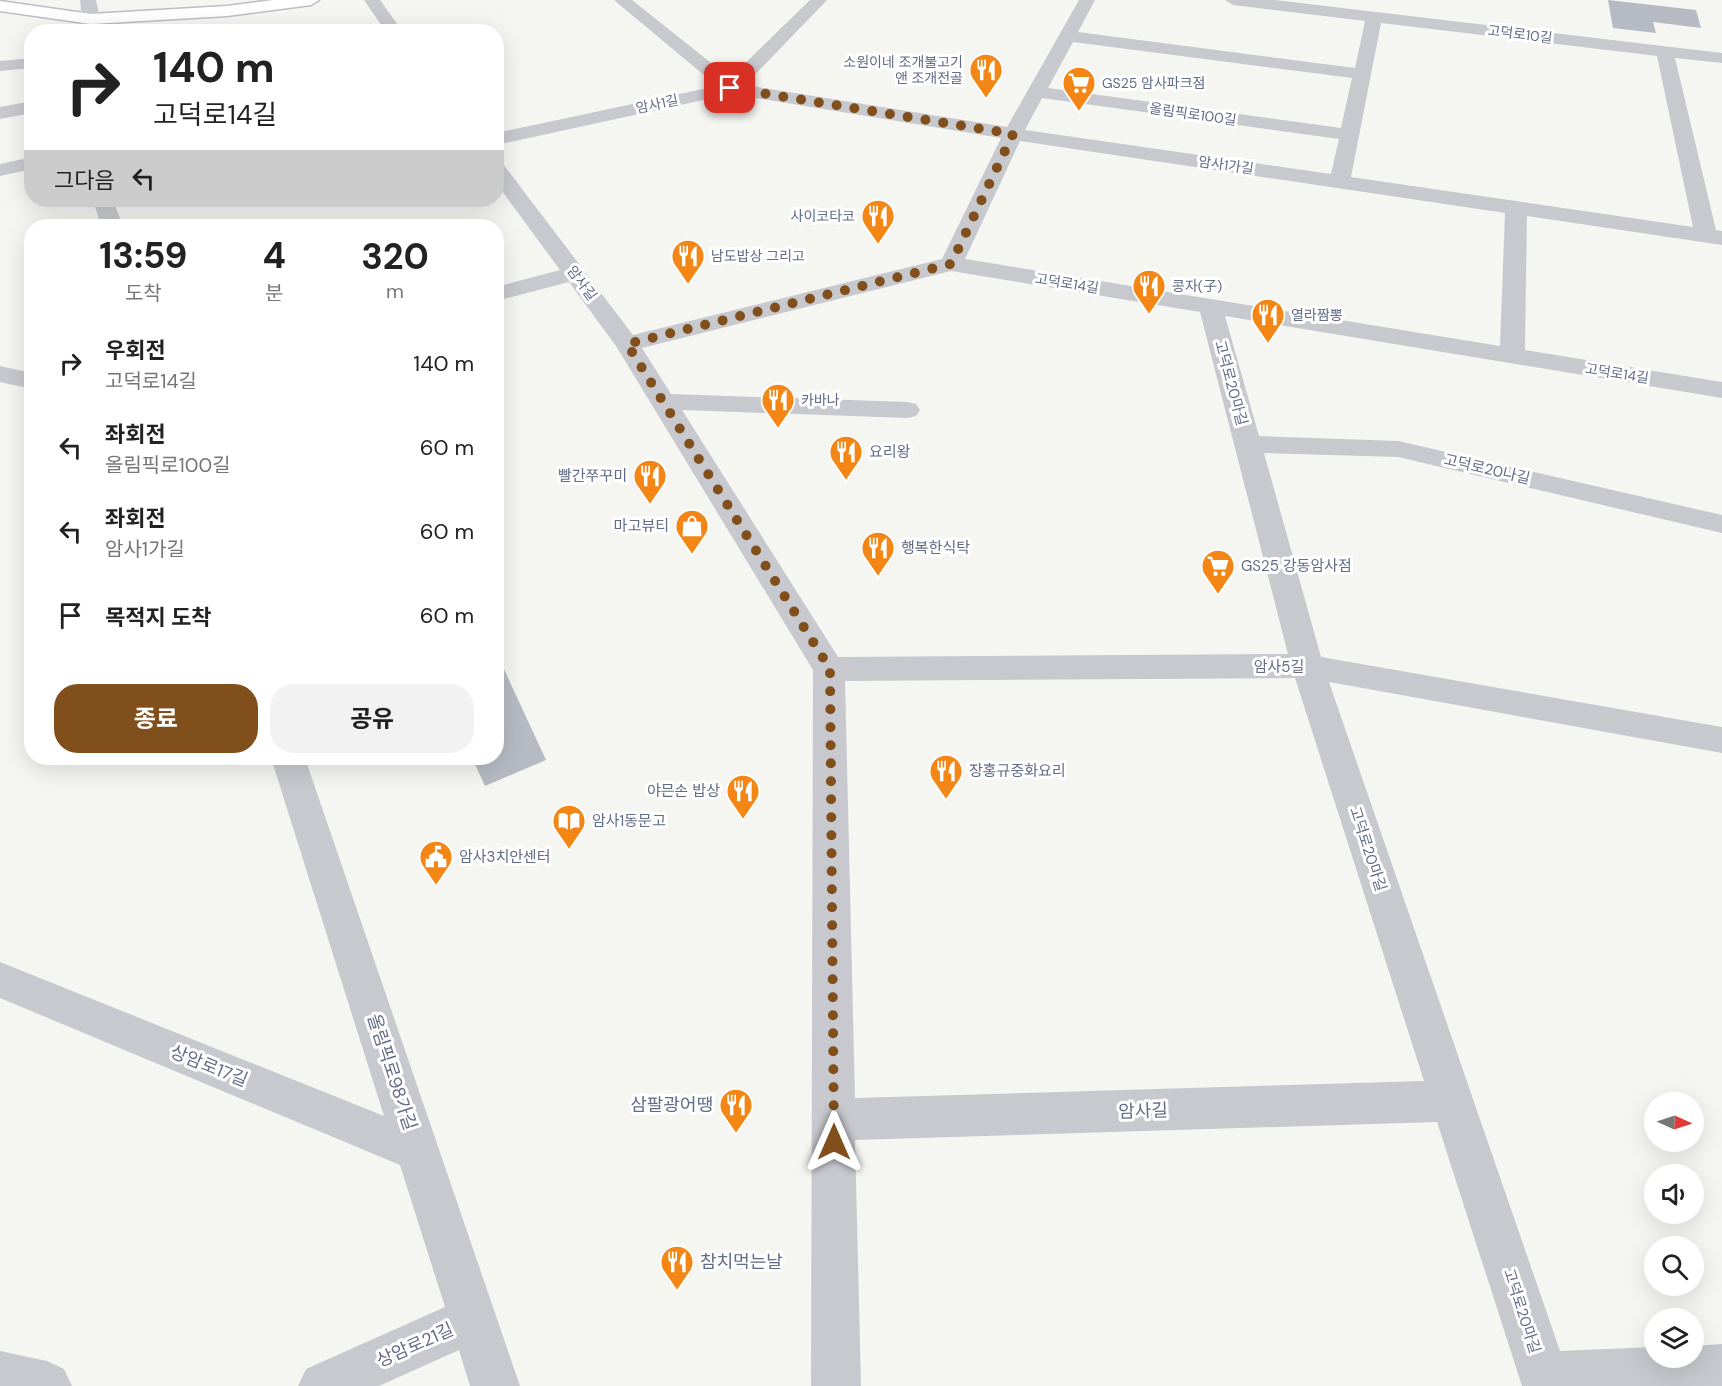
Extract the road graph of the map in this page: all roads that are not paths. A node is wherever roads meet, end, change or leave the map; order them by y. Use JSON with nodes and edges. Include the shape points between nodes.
{"nodes":[{"id":1,"x":88,"y":0,"type":"edge"},
{"id":2,"x":311,"y":0,"type":"edge"},
{"id":3,"x":372,"y":0,"type":"edge"},
{"id":4,"x":622,"y":0,"type":"edge"},
{"id":5,"x":819,"y":0,"type":"edge"},
{"id":6,"x":1087,"y":0,"type":"edge"},
{"id":7,"x":1233,"y":0,"type":"edge"},
{"id":8,"x":0,"y":6,"type":"edge"},
{"id":9,"x":1374,"y":17,"type":"junction"},
{"id":10,"x":85,"y":24,"type":"edge"},
{"id":11,"x":90,"y":24,"type":"edge"},
{"id":12,"x":100,"y":24,"type":"edge"},
{"id":13,"x":389,"y":24,"type":"edge"},
{"id":14,"x":1067,"y":36,"type":"junction"},
{"id":15,"x":1665,"y":51,"type":"junction"},
{"id":16,"x":1722,"y":58,"type":"edge"},
{"id":17,"x":24,"y":64,"type":"edge"},
{"id":18,"x":0,"y":66,"type":"edge"},
{"id":19,"x":1362,"y":74,"type":"junction"},
{"id":20,"x":730,"y":88,"type":"junction"},
{"id":21,"x":1036,"y":92,"type":"junction"},
{"id":22,"x":24,"y":108,"type":"edge"},
{"id":23,"x":0,"y":113,"type":"edge"},
{"id":24,"x":1013,"y":134,"type":"junction"},
{"id":25,"x":1350,"y":135,"type":"junction"},
{"id":26,"x":504,"y":137,"type":"edge"},
{"id":27,"x":24,"y":165,"type":"edge"},
{"id":28,"x":0,"y":170,"type":"edge"},
{"id":29,"x":504,"y":179,"type":"edge"},
{"id":30,"x":1340,"y":182,"type":"junction"},
{"id":31,"x":1516,"y":208,"type":"junction"},
{"id":32,"x":1714,"y":237,"type":"edge"},
{"id":33,"x":951,"y":264,"type":"junction"},
{"id":34,"x":574,"y":273,"type":"junction"},
{"id":35,"x":504,"y":292,"type":"edge"},
{"id":36,"x":1211,"y":307,"type":"junction"},
{"id":37,"x":627,"y":344,"type":"junction"},
{"id":38,"x":1512,"y":356,"type":"junction"},
{"id":39,"x":0,"y":374,"type":"edge"},
{"id":40,"x":24,"y":379,"type":"edge"},
{"id":41,"x":1722,"y":390,"type":"edge"},
{"id":42,"x":663,"y":402,"type":"junction"},
{"id":43,"x":907,"y":410,"type":"dead end"},
{"id":44,"x":1248,"y":444,"type":"junction"},
{"id":45,"x":1722,"y":524,"type":"edge"},
{"id":46,"x":1307,"y":666,"type":"junction"},
{"id":47,"x":830,"y":669,"type":"junction"},
{"id":48,"x":1722,"y":740,"type":"edge"},
{"id":49,"x":290,"y":765,"type":"edge"},
{"id":50,"x":0,"y":980,"type":"edge"},
{"id":51,"x":1452,"y":1101,"type":"junction"},
{"id":52,"x":833,"y":1120,"type":"junction"},
{"id":53,"x":418,"y":1151,"type":"junction"},
{"id":54,"x":474,"y":1319,"type":"junction"},
{"id":55,"x":1722,"y":1369,"type":"edge"},
{"id":56,"x":0,"y":1376,"type":"edge"},
{"id":57,"x":1545,"y":1381,"type":"edge"},
{"id":58,"x":47,"y":1386,"type":"edge"},
{"id":59,"x":322,"y":1386,"type":"edge"},
{"id":60,"x":495,"y":1386,"type":"edge"},
{"id":61,"x":836,"y":1386,"type":"edge"}],
"edges":[{"from":1,"to":11,"type":"street"},
{"from":2,"to":12,"type":"street"},
{"from":3,"to":13,"type":"street"},
{"from":4,"to":20,"type":"street"},
{"from":5,"to":20,"type":"street"},
{"from":6,"to":14,"type":"street"},
{"from":7,"to":9,"type":"street","name":"고덕로10길"},
{"from":8,"to":10,"type":"street"},
{"from":9,"to":15,"type":"street","name":"고덕로10길"},
{"from":9,"to":19,"type":"street"},
{"from":14,"to":19,"type":"street"},
{"from":14,"to":21,"type":"street"},
{"from":15,"to":16,"type":"street","name":"고덕로10길"},
{"from":15,"to":32,"type":"street"},
{"from":17,"to":18,"type":"street"},
{"from":19,"to":25,"type":"street"},
{"from":20,"to":24,"type":"street","name":"암사1가길"},
{"from":20,"to":26,"type":"street","name":"암사1길"},
{"from":21,"to":24,"type":"street"},
{"from":21,"to":25,"type":"street","name":"올림픽로100길"},
{"from":22,"to":23,"type":"street"},
{"from":24,"to":30,"type":"street","name":"암사1가길"},
{"from":24,"to":33,"type":"street"},
{"from":25,"to":30,"type":"street"},
{"from":27,"to":28,"type":"street"},
{"from":29,"to":34,"type":"street","name":"암사길"},
{"from":30,"to":31,"type":"street","name":"암사1가길"},
{"from":31,"to":32,"type":"street","name":"암사1가길"},
{"from":31,"to":38,"type":"street"},
{"from":33,"to":36,"type":"street","name":"고덕로14길"},
{"from":33,"to":37,"type":"street","name":"고덕로14길"},
{"from":34,"to":35,"type":"street"},
{"from":34,"to":37,"type":"street","name":"암사길"},
{"from":36,"to":38,"type":"street","name":"고덕로14길"},
{"from":36,"to":44,"type":"street","name":"고덕로20마길"},
{"from":37,"to":42,"type":"street","name":"암사길"},
{"from":38,"to":41,"type":"street","name":"고덕로14길"},
{"from":39,"to":40,"type":"street"},
{"from":42,"to":43,"type":"street"},
{"from":42,"to":47,"type":"street","name":"암사길"},
{"from":44,"to":45,"type":"street","name":"고덕로20나길","via":[[1398,449]]},
{"from":44,"to":46,"type":"street","name":"고덕로20마길"},
{"from":46,"to":47,"type":"street","name":"암사5길"},
{"from":46,"to":48,"type":"street","name":"암사5길"},
{"from":46,"to":51,"type":"street","name":"고덕로20마길"},
{"from":47,"to":52,"type":"street"},
{"from":49,"to":53,"type":"street","name":"올림픽로98가길"},
{"from":50,"to":53,"type":"street","name":"상암로17길"},
{"from":51,"to":52,"type":"street","name":"암사길"},
{"from":51,"to":57,"type":"street","name":"고덕로20마길"},
{"from":52,"to":61,"type":"street"},
{"from":53,"to":54,"type":"street","name":"올림픽로98가길"},
{"from":54,"to":59,"type":"street","name":"상암로21길"},
{"from":54,"to":60,"type":"street","name":"올림픽로98가길"},
{"from":55,"to":57,"type":"street"},
{"from":56,"to":58,"type":"street"}]}
